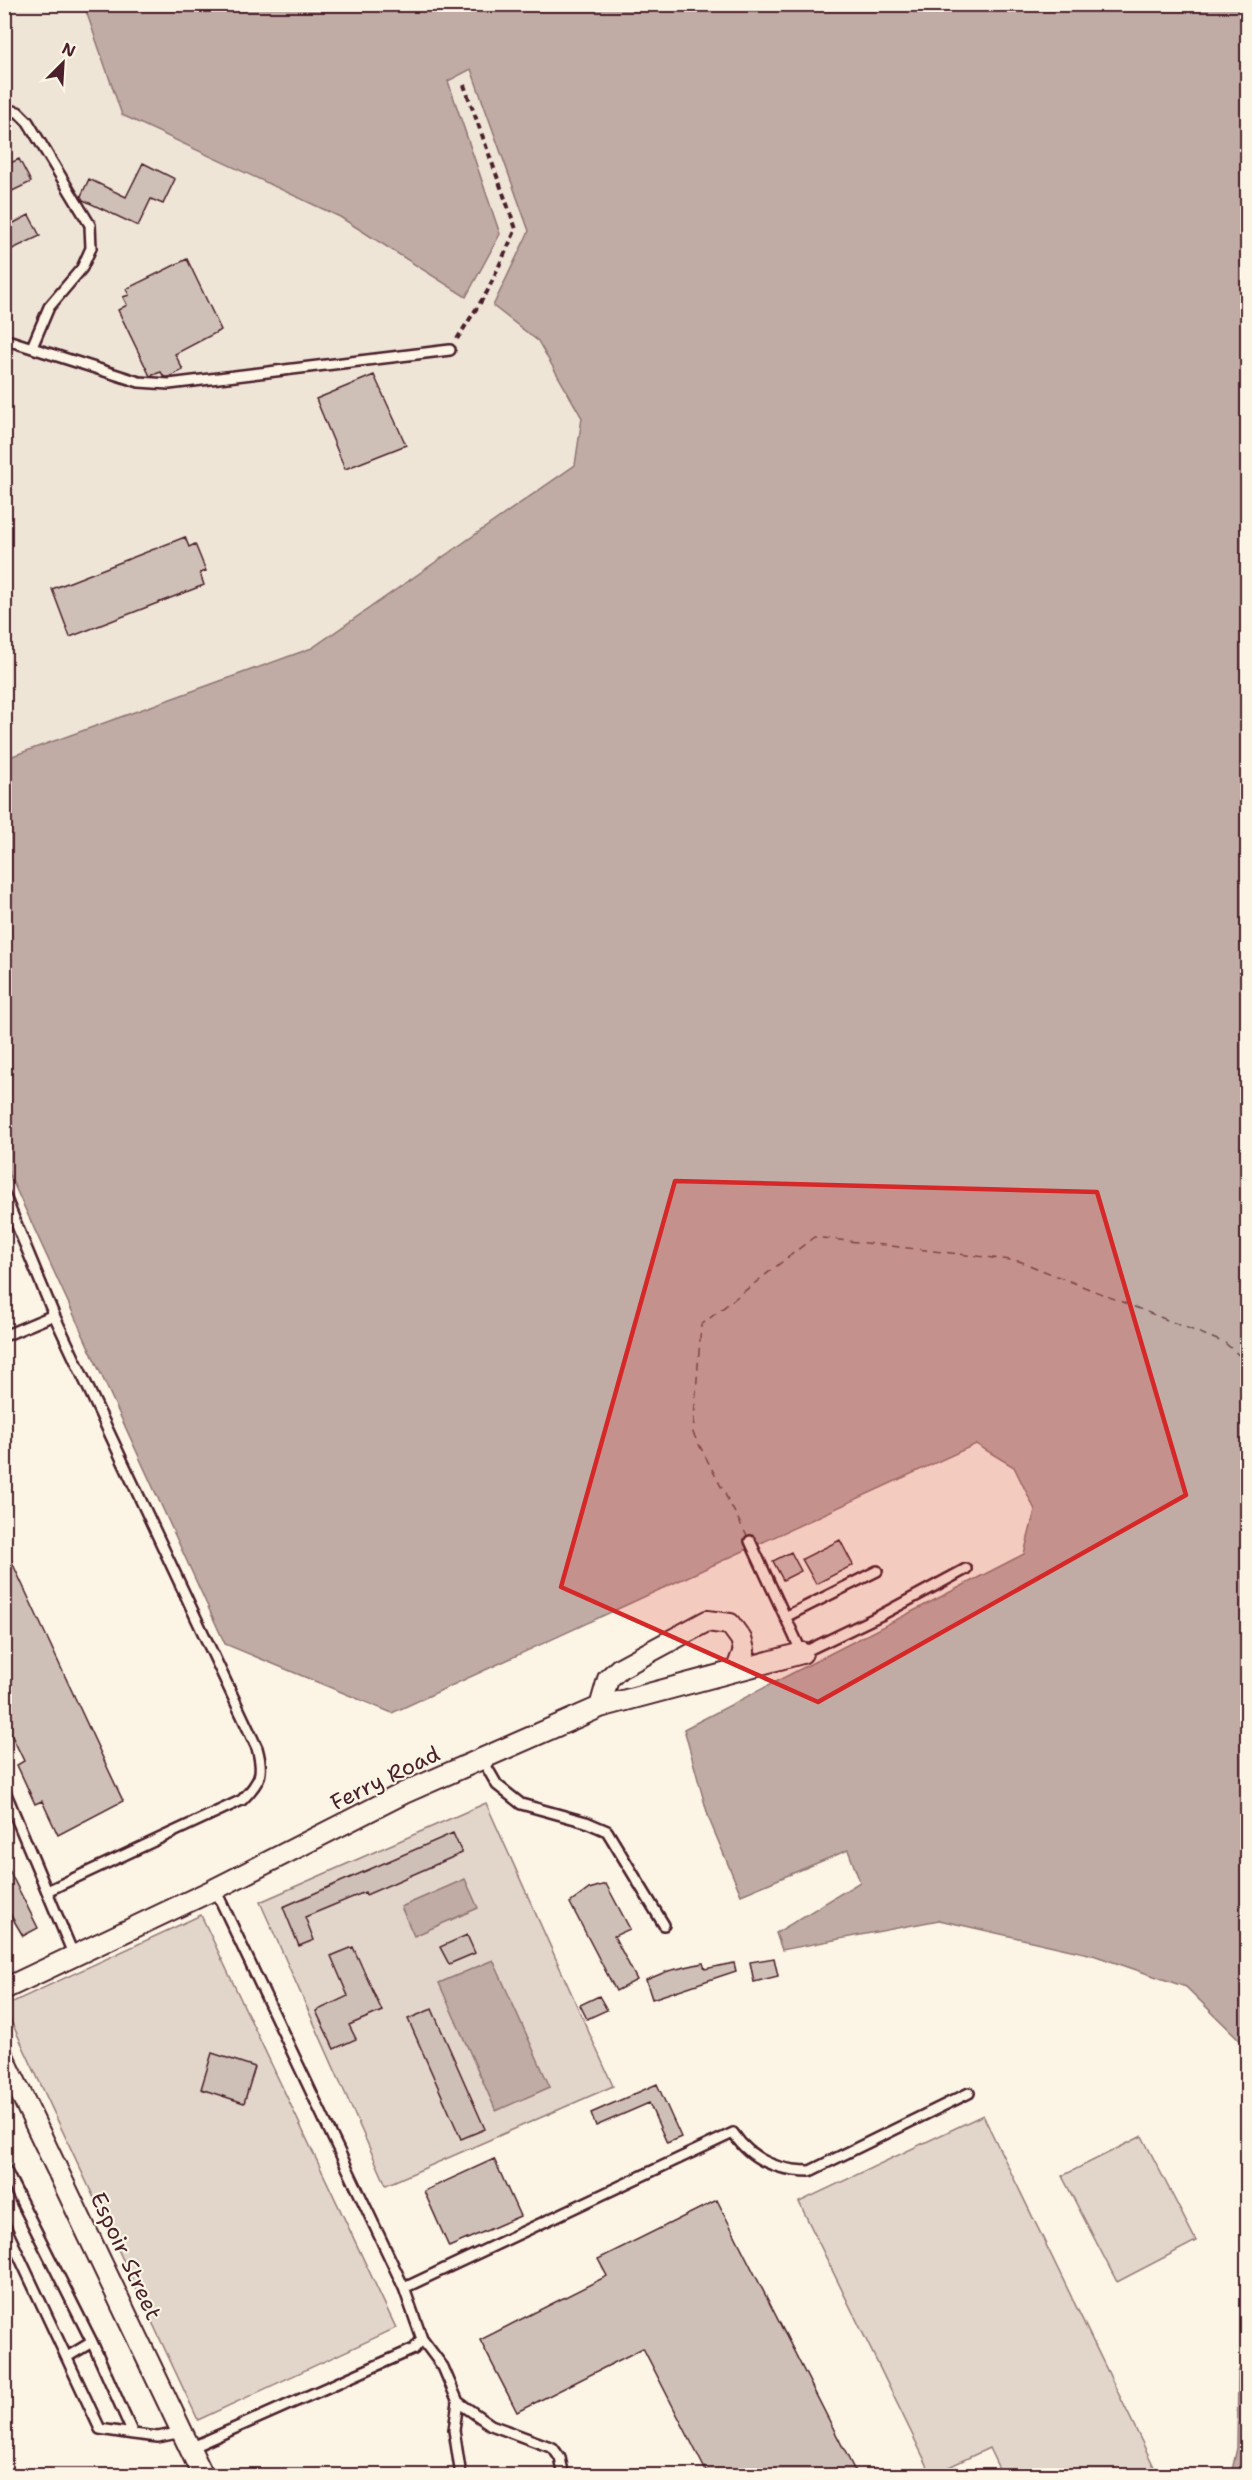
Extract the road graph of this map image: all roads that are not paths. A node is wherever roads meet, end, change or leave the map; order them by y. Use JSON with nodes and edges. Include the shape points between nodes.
{"nodes":[{"id":1,"x":4,"y":109,"type":"edge"},
{"id":2,"x":4,"y":339,"type":"edge"},
{"id":3,"x":32,"y":347,"type":"junction"},
{"id":4,"x":450,"y":350,"type":"road end"},
{"id":5,"x":4,"y":1194,"type":"edge"},
{"id":6,"x":54,"y":1315,"type":"junction"},
{"id":7,"x":4,"y":1336,"type":"edge"},
{"id":8,"x":750,"y":1541,"type":"dead end"},
{"id":9,"x":966,"y":1569,"type":"dead end"},
{"id":10,"x":877,"y":1571,"type":"dead end"},
{"id":11,"x":785,"y":1617,"type":"junction"},
{"id":12,"x":802,"y":1653,"type":"junction"},
{"id":13,"x":737,"y":1669,"type":"junction"},
{"id":14,"x":600,"y":1707,"type":"junction"},
{"id":15,"x":482,"y":1759,"type":"junction"},
{"id":16,"x":4,"y":1789,"type":"edge"},
{"id":17,"x":215,"y":1889,"type":"junction"},
{"id":18,"x":47,"y":1891,"type":"junction"},
{"id":19,"x":664,"y":1925,"type":"dead end"},
{"id":20,"x":74,"y":1956,"type":"junction"},
{"id":21,"x":4,"y":1989,"type":"edge"},
{"id":22,"x":4,"y":2058,"type":"edge"},
{"id":23,"x":12,"y":2091,"type":"edge"},
{"id":24,"x":969,"y":2092,"type":"dead end"},
{"id":25,"x":4,"y":2167,"type":"edge"},
{"id":26,"x":4,"y":2224,"type":"edge"},
{"id":27,"x":404,"y":2288,"type":"junction"},
{"id":28,"x":422,"y":2339,"type":"junction"},
{"id":29,"x":92,"y":2342,"type":"junction"},
{"id":30,"x":68,"y":2357,"type":"junction"},
{"id":31,"x":458,"y":2402,"type":"junction"},
{"id":32,"x":134,"y":2434,"type":"junction"},
{"id":33,"x":186,"y":2440,"type":"junction"},
{"id":34,"x":203,"y":2475,"type":"edge"},
{"id":35,"x":461,"y":2475,"type":"edge"},
{"id":36,"x":564,"y":2475,"type":"edge"}],
"edges":[{"from":1,"to":3,"type":"lane","via":[[18,112],[28,122],[90,225],[91,248],[82,268],[49,307]]},
{"from":2,"to":3,"type":"lane"},
{"from":3,"to":4,"type":"lane","via":[[139,382],[169,384]]},
{"from":5,"to":6,"type":"lane"},
{"from":6,"to":7,"type":"lane"},
{"from":6,"to":18,"type":"lane","via":[[252,1737],[262,1767],[256,1786],[242,1800]]},
{"from":8,"to":11,"type":"lane"},
{"from":9,"to":12,"type":"lane"},
{"from":10,"to":11,"type":"lane"},
{"from":11,"to":12,"type":"lane"},
{"from":12,"to":13,"type":"street","name":"Ferry Road"},
{"from":13,"to":14,"type":"street","name":"Ferry Road"},
{"from":13,"to":14,"type":"street","via":[[744,1650],[736,1630],[730,1623],[706,1621],[620,1668],[608,1680]]},
{"from":14,"to":15,"type":"street","name":"Ferry Road"},
{"from":15,"to":17,"type":"street","name":"Ferry Road","via":[[404,1793]]},
{"from":15,"to":19,"type":"lane","via":[[497,1785],[520,1804],[607,1831]]},
{"from":16,"to":18,"type":"lane"},
{"from":17,"to":20,"type":"street","name":"Ferry Road"},
{"from":17,"to":27,"type":"lane"},
{"from":18,"to":20,"type":"lane"},
{"from":20,"to":21,"type":"street","name":"Ferry Road"},
{"from":22,"to":23,"type":"street","name":"Espoir Street"},
{"from":23,"to":33,"type":"street","name":"Espoir Street"},
{"from":24,"to":27,"type":"lane","via":[[810,2171],[793,2171],[766,2163],[743,2148],[733,2133]]},
{"from":25,"to":29,"type":"lane"},
{"from":26,"to":30,"type":"lane"},
{"from":27,"to":28,"type":"lane"},
{"from":28,"to":31,"type":"lane","via":[[443,2367]]},
{"from":28,"to":33,"type":"lane","via":[[414,2349]]},
{"from":29,"to":30,"type":"lane"},
{"from":29,"to":32,"type":"lane"},
{"from":30,"to":32,"type":"lane","via":[[100,2429]]},
{"from":31,"to":35,"type":"lane","via":[[454,2430]]},
{"from":31,"to":36,"type":"lane","via":[[491,2425],[553,2448]]},
{"from":32,"to":33,"type":"lane"},
{"from":33,"to":34,"type":"street","name":"Espoir Street"}]}
